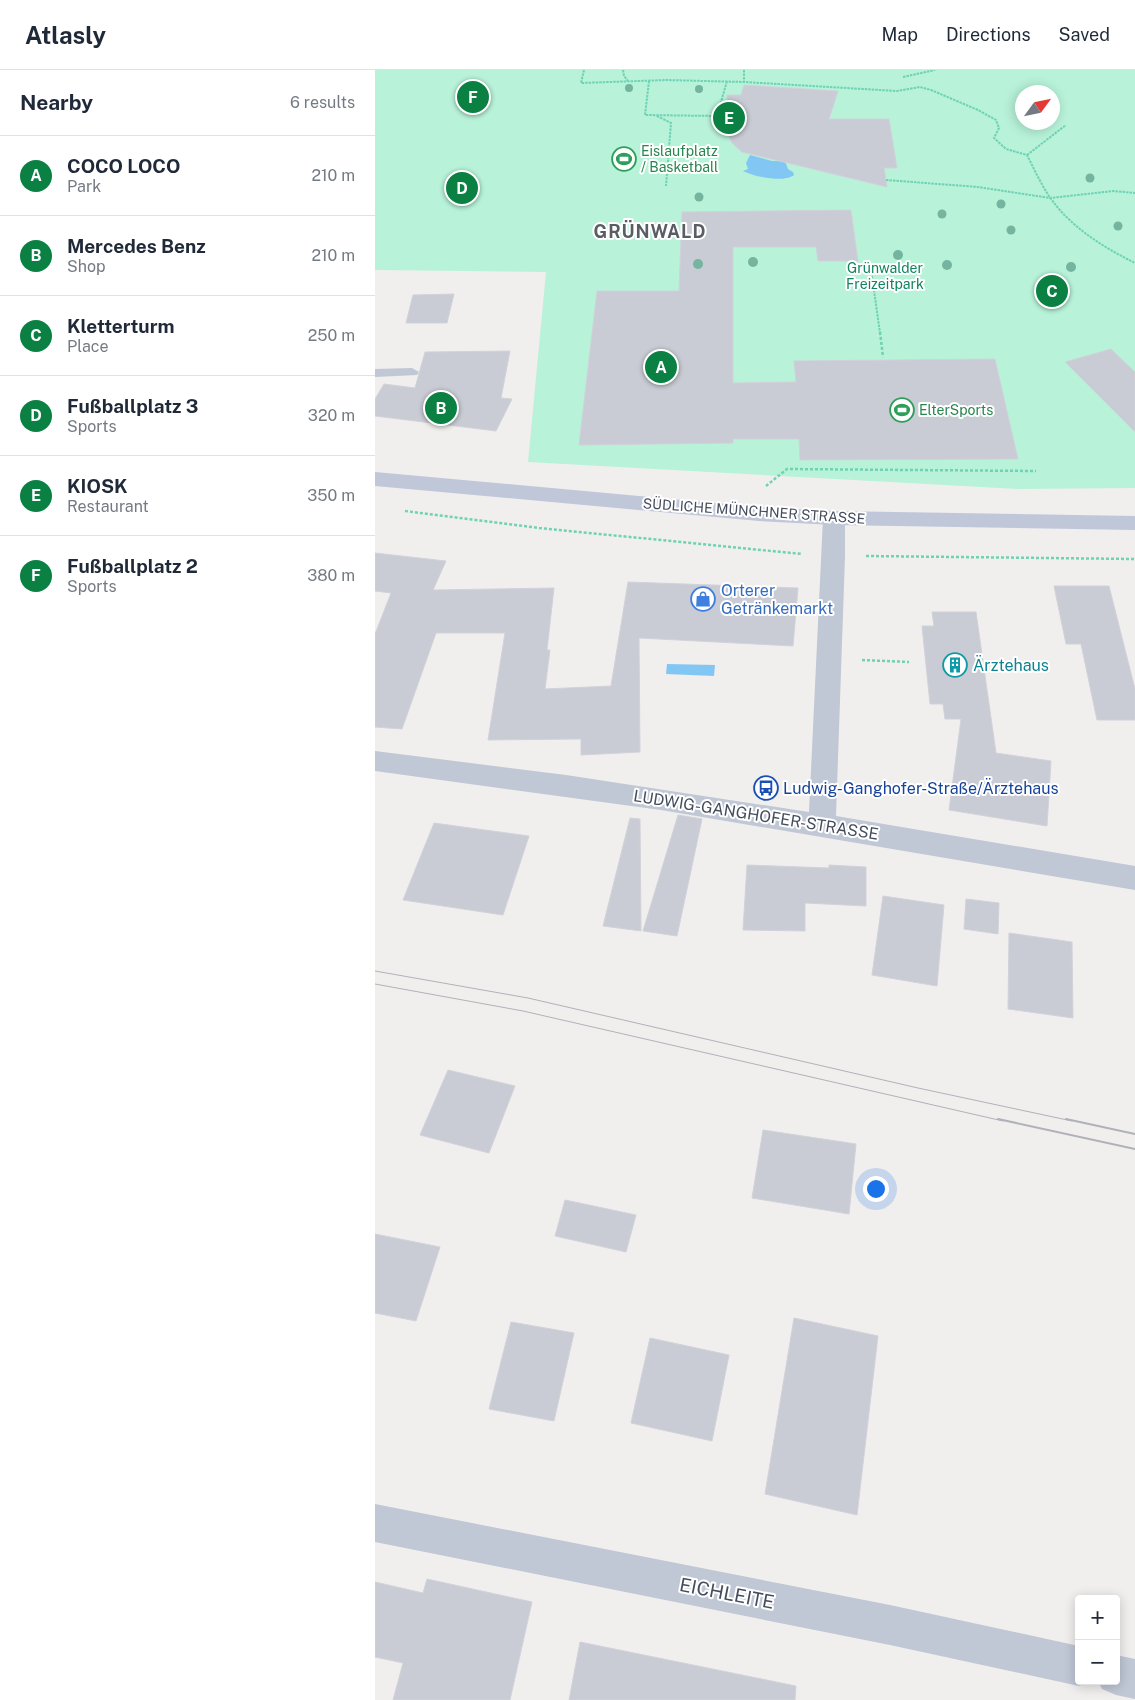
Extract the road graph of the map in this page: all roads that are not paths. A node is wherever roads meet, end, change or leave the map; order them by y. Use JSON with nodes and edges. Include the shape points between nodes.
{"nodes":[{"id":1,"x":412,"y":372,"type":"dead end"},
{"id":2,"x":375,"y":373,"type":"edge"},
{"id":3,"x":375,"y":479,"type":"edge"},
{"id":4,"x":834,"y":518,"type":"junction"},
{"id":5,"x":1135,"y":523,"type":"edge"},
{"id":6,"x":375,"y":761,"type":"edge"},
{"id":7,"x":822,"y":824,"type":"junction"},
{"id":8,"x":1135,"y":878,"type":"edge"},
{"id":9,"x":375,"y":1523,"type":"edge"},
{"id":10,"x":1075,"y":1665,"type":"edge"},
{"id":11,"x":1120,"y":1676,"type":"edge"},
{"id":12,"x":1135,"y":1679,"type":"edge"}],
"edges":[{"from":1,"to":2,"type":"lane"},
{"from":3,"to":4,"type":"main road","name":"SÜDLICHE MÜNCHNER STRASSE"},
{"from":4,"to":5,"type":"main road","name":"SÜDLICHE MÜNCHNER STRASSE"},
{"from":4,"to":7,"type":"street"},
{"from":6,"to":7,"type":"street","name":"LUDWIG-GANGHOFER-STRASSE"},
{"from":7,"to":8,"type":"street","name":"LUDWIG-GANGHOFER-STRASSE"},
{"from":9,"to":10,"type":"street","name":"EICHLEITE","via":[[881,1623]]},
{"from":11,"to":12,"type":"street"}]}
